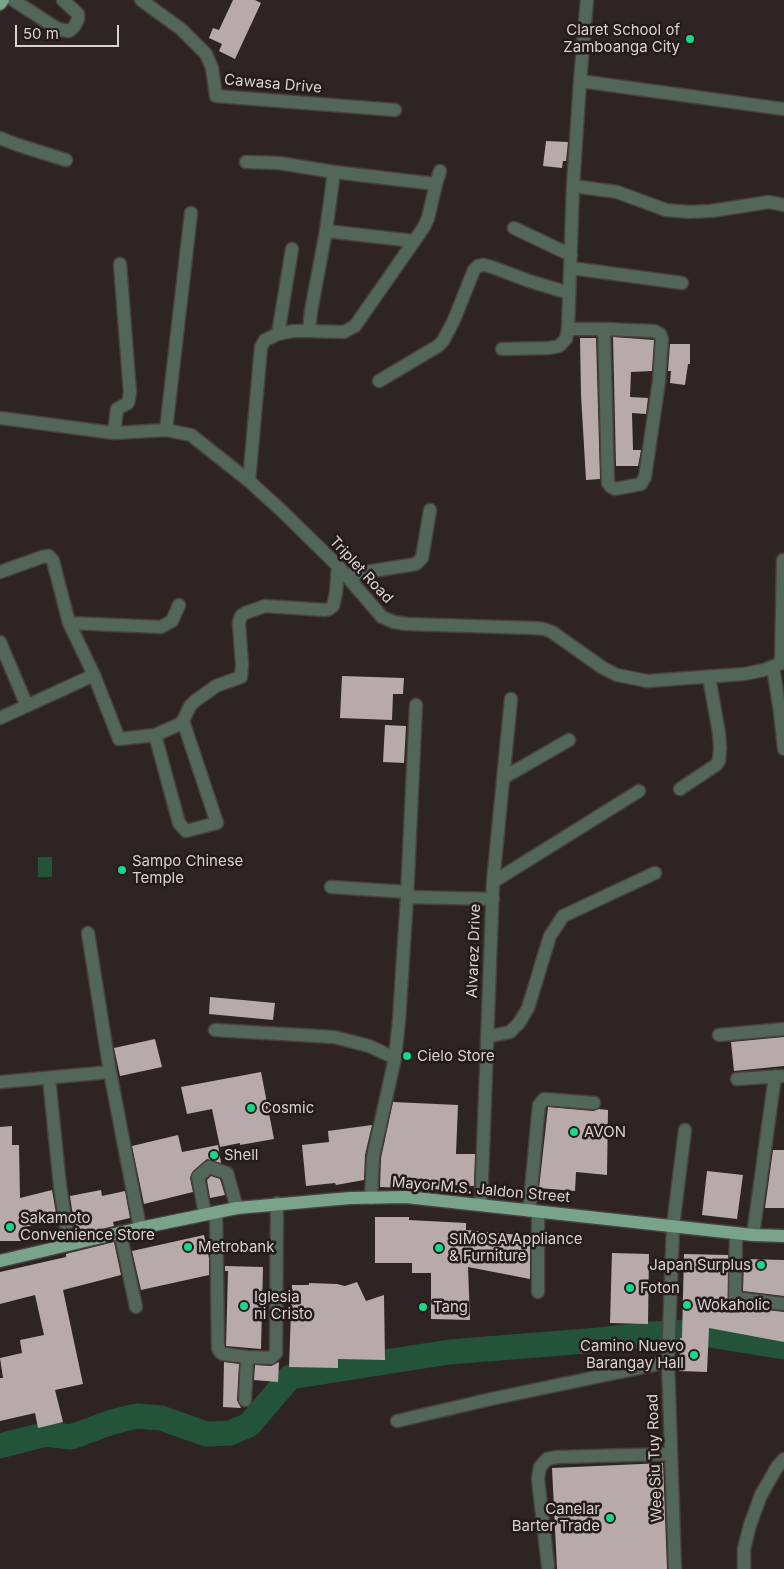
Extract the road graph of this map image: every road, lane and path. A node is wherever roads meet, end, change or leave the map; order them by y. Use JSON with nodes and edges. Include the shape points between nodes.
{"nodes":[{"id":1,"x":4,"y":0,"type":"edge"},
{"id":2,"x":63,"y":0,"type":"edge"},
{"id":3,"x":142,"y":0,"type":"edge"},
{"id":4,"x":587,"y":0,"type":"edge"},
{"id":5,"x":21,"y":2,"type":"edge"},
{"id":6,"x":0,"y":4,"type":"edge"},
{"id":7,"x":580,"y":81,"type":"junction"},
{"id":8,"x":784,"y":109,"type":"edge"},
{"id":9,"x":396,"y":110,"type":"dead end"},
{"id":10,"x":0,"y":138,"type":"edge"},
{"id":11,"x":66,"y":160,"type":"dead end"},
{"id":12,"x":246,"y":162,"type":"dead end"},
{"id":13,"x":440,"y":171,"type":"dead end"},
{"id":14,"x":334,"y":172,"type":"junction"},
{"id":15,"x":436,"y":184,"type":"junction"},
{"id":16,"x":573,"y":186,"type":"junction"},
{"id":17,"x":784,"y":205,"type":"edge"},
{"id":18,"x":191,"y":213,"type":"dead end"},
{"id":19,"x":514,"y":228,"type":"dead end"},
{"id":20,"x":326,"y":231,"type":"junction"},
{"id":21,"x":414,"y":241,"type":"junction"},
{"id":22,"x":292,"y":250,"type":"dead end"},
{"id":23,"x":571,"y":255,"type":"junction"},
{"id":24,"x":120,"y":264,"type":"dead end"},
{"id":25,"x":571,"y":268,"type":"junction"},
{"id":26,"x":682,"y":283,"type":"dead end"},
{"id":27,"x":569,"y":293,"type":"junction"},
{"id":28,"x":568,"y":329,"type":"junction"},
{"id":29,"x":604,"y":329,"type":"junction"},
{"id":30,"x":310,"y":332,"type":"junction"},
{"id":31,"x":278,"y":334,"type":"junction"},
{"id":32,"x":502,"y":349,"type":"dead end"},
{"id":33,"x":379,"y":381,"type":"dead end"},
{"id":34,"x":0,"y":418,"type":"edge"},
{"id":35,"x":166,"y":430,"type":"junction"},
{"id":36,"x":114,"y":433,"type":"junction"},
{"id":37,"x":249,"y":481,"type":"junction"},
{"id":38,"x":430,"y":510,"type":"dead end"},
{"id":39,"x":783,"y":560,"type":"dead end"},
{"id":40,"x":342,"y":570,"type":"junction"},
{"id":41,"x":0,"y":572,"type":"edge"},
{"id":42,"x":179,"y":605,"type":"dead end"},
{"id":43,"x":69,"y":623,"type":"junction"},
{"id":44,"x":0,"y":642,"type":"edge"},
{"id":45,"x":779,"y":664,"type":"edge"},
{"id":46,"x":94,"y":676,"type":"junction"},
{"id":47,"x":709,"y":677,"type":"junction"},
{"id":48,"x":511,"y":699,"type":"dead end"},
{"id":49,"x":416,"y":705,"type":"dead end"},
{"id":50,"x":27,"y":706,"type":"junction"},
{"id":51,"x":0,"y":718,"type":"edge"},
{"id":52,"x":183,"y":721,"type":"junction"},
{"id":53,"x":155,"y":734,"type":"junction"},
{"id":54,"x":569,"y":740,"type":"dead end"},
{"id":55,"x":784,"y":749,"type":"edge"},
{"id":56,"x":503,"y":778,"type":"junction"},
{"id":57,"x":680,"y":789,"type":"dead end"},
{"id":58,"x":639,"y":791,"type":"dead end"},
{"id":59,"x":655,"y":872,"type":"dead end"},
{"id":60,"x":494,"y":882,"type":"junction"},
{"id":61,"x":331,"y":887,"type":"dead end"},
{"id":62,"x":407,"y":894,"type":"junction"},
{"id":63,"x":493,"y":899,"type":"junction"},
{"id":64,"x":88,"y":933,"type":"dead end"},
{"id":65,"x":784,"y":1029,"type":"edge"},
{"id":66,"x":215,"y":1030,"type":"dead end"},
{"id":67,"x":719,"y":1035,"type":"dead end"},
{"id":68,"x":487,"y":1037,"type":"junction"},
{"id":69,"x":395,"y":1058,"type":"junction"},
{"id":70,"x":110,"y":1072,"type":"junction"},
{"id":71,"x":779,"y":1076,"type":"edge"},
{"id":72,"x":49,"y":1078,"type":"junction"},
{"id":73,"x":737,"y":1079,"type":"dead end"},
{"id":74,"x":0,"y":1082,"type":"edge"},
{"id":75,"x":594,"y":1104,"type":"dead end"},
{"id":76,"x":685,"y":1130,"type":"dead end"},
{"id":77,"x":372,"y":1198,"type":"junction"},
{"id":78,"x":278,"y":1203,"type":"junction"},
{"id":79,"x":481,"y":1205,"type":"junction"},
{"id":80,"x":237,"y":1208,"type":"junction"},
{"id":81,"x":533,"y":1211,"type":"junction"},
{"id":82,"x":210,"y":1213,"type":"junction"},
{"id":83,"x":673,"y":1226,"type":"junction"},
{"id":84,"x":140,"y":1228,"type":"junction"},
{"id":85,"x":120,"y":1232,"type":"junction"},
{"id":86,"x":736,"y":1233,"type":"junction"},
{"id":87,"x":753,"y":1235,"type":"junction"},
{"id":88,"x":784,"y":1236,"type":"edge"},
{"id":89,"x":69,"y":1245,"type":"junction"},
{"id":90,"x":0,"y":1261,"type":"edge"},
{"id":91,"x":538,"y":1292,"type":"dead end"},
{"id":92,"x":784,"y":1304,"type":"edge"},
{"id":93,"x":136,"y":1307,"type":"dead end"},
{"id":94,"x":247,"y":1357,"type":"junction"},
{"id":95,"x":668,"y":1362,"type":"junction"},
{"id":96,"x":245,"y":1400,"type":"dead end"},
{"id":97,"x":397,"y":1421,"type":"dead end"},
{"id":98,"x":670,"y":1454,"type":"junction"},
{"id":99,"x":784,"y":1459,"type":"edge"},
{"id":100,"x":548,"y":1566,"type":"dead end"},
{"id":101,"x":675,"y":1569,"type":"edge"},
{"id":102,"x":744,"y":1569,"type":"edge"}],
"edges":[{"from":1,"to":6,"type":"main road"},
{"from":2,"to":5,"type":"street","via":[[78,14],[78,20],[69,31],[58,29]]},
{"from":3,"to":9,"type":"street","name":"Cawasa Drive","via":[[181,29],[206,54],[212,68],[216,96]]},
{"from":4,"to":7,"type":"street"},
{"from":7,"to":8,"type":"street"},
{"from":7,"to":16,"type":"street"},
{"from":10,"to":11,"type":"street"},
{"from":12,"to":14,"type":"street","via":[[279,163]]},
{"from":13,"to":15,"type":"street"},
{"from":14,"to":15,"type":"street"},
{"from":14,"to":20,"type":"street"},
{"from":15,"to":21,"type":"street","via":[[428,218]]},
{"from":16,"to":17,"type":"street","via":[[617,192],[656,208],[674,211],[710,211],[768,202]]},
{"from":16,"to":23,"type":"street"},
{"from":18,"to":35,"type":"street"},
{"from":19,"to":23,"type":"street"},
{"from":20,"to":21,"type":"street"},
{"from":20,"to":30,"type":"street"},
{"from":21,"to":30,"type":"street","via":[[355,326],[344,332]]},
{"from":22,"to":31,"type":"street"},
{"from":23,"to":25,"type":"street"},
{"from":24,"to":36,"type":"street","via":[[130,393],[128,403],[117,409]]},
{"from":25,"to":26,"type":"street"},
{"from":25,"to":27,"type":"street"},
{"from":27,"to":28,"type":"street"},
{"from":27,"to":33,"type":"street","via":[[492,267],[478,266],[443,341]]},
{"from":28,"to":29,"type":"street"},
{"from":28,"to":32,"type":"street","via":[[566,339],[559,346]]},
{"from":29,"to":29,"type":"street","via":[[654,331],[662,339],[645,477],[641,484],[615,489],[608,484]]},
{"from":30,"to":31,"type":"street"},
{"from":31,"to":37,"type":"street","via":[[265,340],[261,347]]},
{"from":34,"to":36,"type":"street","name":"Triplet Road"},
{"from":35,"to":36,"type":"street","name":"Triplet Road"},
{"from":35,"to":37,"type":"street","name":"Triplet Road","via":[[191,435]]},
{"from":37,"to":40,"type":"street","name":"Triplet Road"},
{"from":38,"to":40,"type":"street","via":[[422,558],[416,564]]},
{"from":39,"to":45,"type":"street"},
{"from":40,"to":47,"type":"street","name":"Triplet Road","via":[[382,617],[394,622],[534,628],[552,632],[617,675],[647,681]]},
{"from":40,"to":52,"type":"street","via":[[333,606],[329,609],[265,606],[241,616],[241,677],[216,686],[195,700]]},
{"from":41,"to":43,"type":"street","via":[[49,556],[55,564]]},
{"from":42,"to":43,"type":"street","via":[[172,621],[161,627]]},
{"from":43,"to":46,"type":"street"},
{"from":44,"to":50,"type":"street"},
{"from":45,"to":47,"type":"street","name":"Triplet Road","via":[[744,674]]},
{"from":45,"to":55,"type":"street"},
{"from":46,"to":50,"type":"street"},
{"from":46,"to":53,"type":"street","via":[[120,739]]},
{"from":47,"to":57,"type":"street","via":[[719,733],[719,761]]},
{"from":48,"to":56,"type":"street","name":"Alvarez Drive"},
{"from":49,"to":62,"type":"street"},
{"from":50,"to":51,"type":"street"},
{"from":52,"to":53,"type":"street"},
{"from":52,"to":53,"type":"street","via":[[217,823],[186,832],[182,827]]},
{"from":54,"to":56,"type":"street"},
{"from":56,"to":60,"type":"street","name":"Alvarez Drive"},
{"from":58,"to":60,"type":"street"},
{"from":59,"to":68,"type":"street","via":[[563,916],[550,936],[528,1008],[520,1023],[510,1032]]},
{"from":60,"to":63,"type":"street","name":"Alvarez Drive"},
{"from":61,"to":62,"type":"street"},
{"from":62,"to":63,"type":"street"},
{"from":62,"to":69,"type":"street"},
{"from":63,"to":68,"type":"street","name":"Alvarez Drive"},
{"from":64,"to":70,"type":"street"},
{"from":65,"to":67,"type":"street"},
{"from":66,"to":69,"type":"street","via":[[334,1037],[369,1046]]},
{"from":68,"to":79,"type":"street","name":"Alvarez Drive"},
{"from":69,"to":77,"type":"street","via":[[373,1157]]},
{"from":70,"to":72,"type":"street"},
{"from":70,"to":84,"type":"street"},
{"from":71,"to":73,"type":"street"},
{"from":71,"to":87,"type":"street"},
{"from":72,"to":74,"type":"street"},
{"from":72,"to":89,"type":"street"},
{"from":75,"to":81,"type":"street","via":[[544,1099],[539,1104]]},
{"from":76,"to":83,"type":"street","name":"Wee Siu Tuy Road"},
{"from":77,"to":78,"type":"main road","name":"Mayor M.S. Jaldon Street"},
{"from":77,"to":79,"type":"main road","name":"Mayor M.S. Jaldon Street","via":[[406,1197]]},
{"from":78,"to":80,"type":"main road","name":"Mayor M.S. Jaldon Street"},
{"from":78,"to":94,"type":"street","via":[[276,1353],[271,1358]]},
{"from":79,"to":81,"type":"main road","name":"Mayor M.S. Jaldon Street"},
{"from":80,"to":82,"type":"main road","name":"Mayor M.S. Jaldon Street"},
{"from":80,"to":82,"type":"street","via":[[227,1173],[209,1167],[198,1177]]},
{"from":81,"to":83,"type":"main road","name":"Mayor M.S. Jaldon Street"},
{"from":81,"to":91,"type":"street"},
{"from":82,"to":84,"type":"main road","name":"Mayor M.S. Jaldon Street"},
{"from":82,"to":94,"type":"street","via":[[218,1348],[224,1354]]},
{"from":83,"to":86,"type":"main road","name":"Mayor M.S. Jaldon Street"},
{"from":83,"to":95,"type":"street","name":"Wee Siu Tuy Road"},
{"from":84,"to":85,"type":"main road","name":"Mayor M.S. Jaldon Street"},
{"from":85,"to":89,"type":"main road","name":"Mayor M.S. Jaldon Street"},
{"from":85,"to":93,"type":"street"},
{"from":86,"to":87,"type":"main road","name":"Mayor M.S. Jaldon Street"},
{"from":86,"to":92,"type":"street","via":[[735,1298]]},
{"from":87,"to":88,"type":"main road","name":"Mayor M.S. Jaldon Street"},
{"from":89,"to":90,"type":"main road","name":"Mayor M.S. Jaldon Street"},
{"from":94,"to":96,"type":"street"},
{"from":95,"to":97,"type":"street"},
{"from":95,"to":98,"type":"street","name":"Wee Siu Tuy Road"},
{"from":98,"to":100,"type":"street","via":[[547,1459],[540,1467],[538,1479]]},
{"from":98,"to":101,"type":"street","name":"Wee Siu Tuy Road"},
{"from":99,"to":102,"type":"street","via":[[761,1495],[750,1525],[744,1548]]}]}
